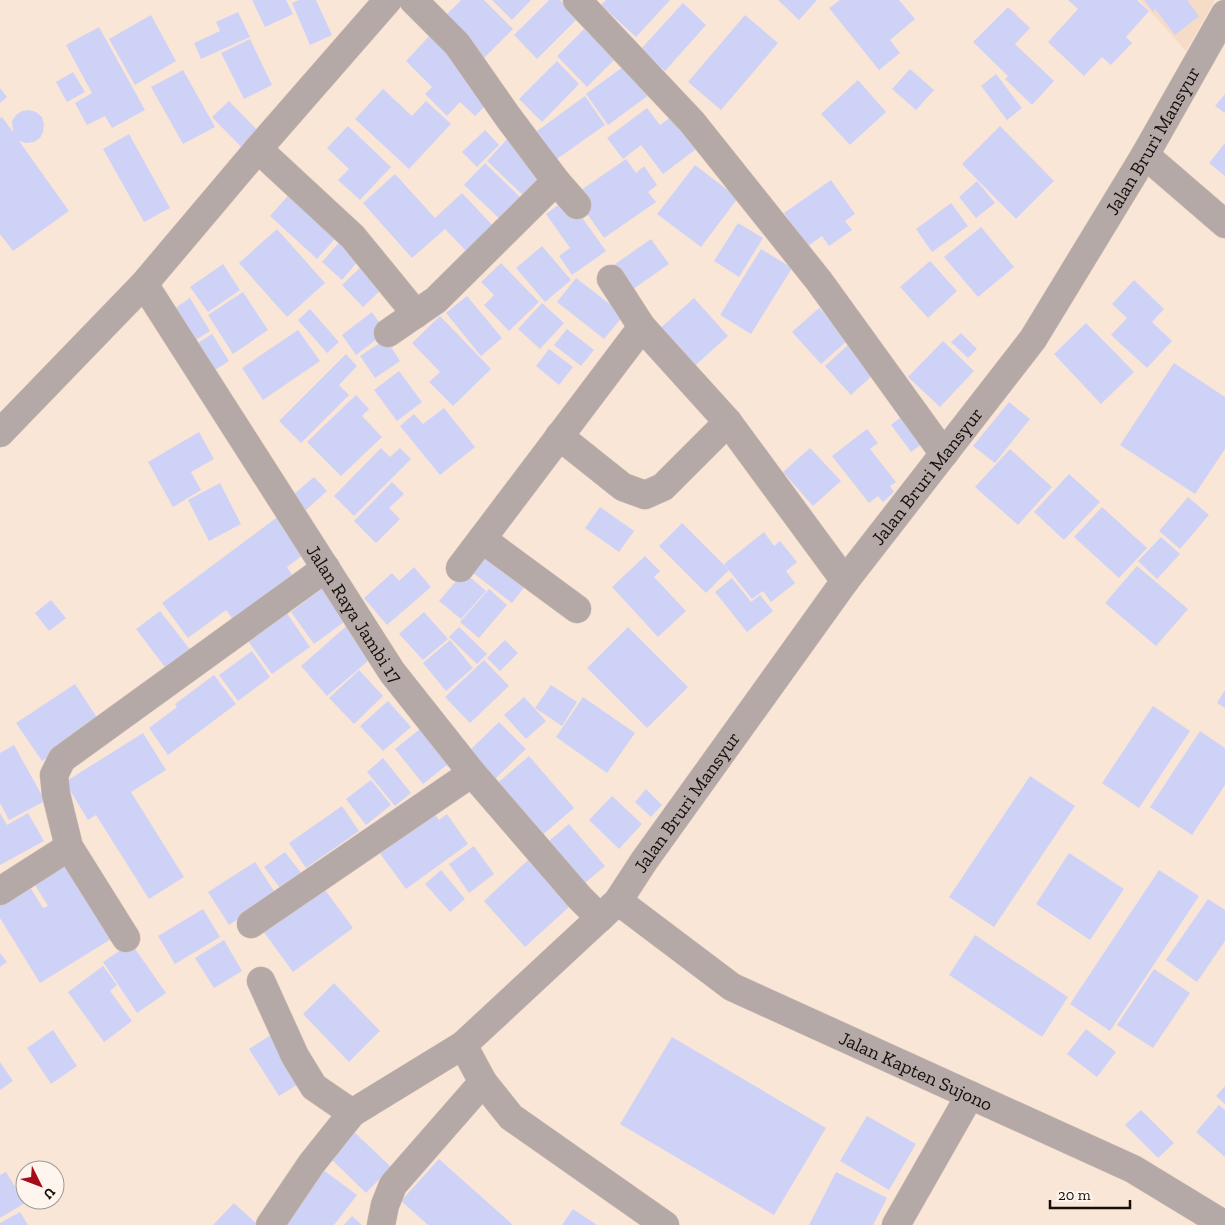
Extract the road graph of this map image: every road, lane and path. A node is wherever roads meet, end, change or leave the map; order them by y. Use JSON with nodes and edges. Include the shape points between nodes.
{"nodes":[{"id":1,"x":388,"y":0,"type":"edge"},
{"id":2,"x":413,"y":0,"type":"edge"},
{"id":3,"x":577,"y":0,"type":"edge"},
{"id":4,"x":1225,"y":14,"type":"edge"},
{"id":5,"x":258,"y":149,"type":"junction"},
{"id":6,"x":1145,"y":155,"type":"junction"},
{"id":7,"x":556,"y":182,"type":"junction"},
{"id":8,"x":576,"y":205,"type":"dead end"},
{"id":9,"x":1225,"y":224,"type":"edge"},
{"id":10,"x":610,"y":279,"type":"dead end"},
{"id":11,"x":144,"y":284,"type":"junction"},
{"id":12,"x":416,"y":314,"type":"junction"},
{"id":13,"x":642,"y":327,"type":"junction"},
{"id":14,"x":388,"y":333,"type":"dead end"},
{"id":15,"x":728,"y":422,"type":"junction"},
{"id":16,"x":0,"y":433,"type":"edge"},
{"id":17,"x":559,"y":436,"type":"junction"},
{"id":18,"x":944,"y":454,"type":"junction"},
{"id":19,"x":482,"y":539,"type":"junction"},
{"id":20,"x":326,"y":568,"type":"junction"},
{"id":21,"x":460,"y":568,"type":"dead end"},
{"id":22,"x":845,"y":581,"type":"junction"},
{"id":23,"x":577,"y":609,"type":"dead end"},
{"id":24,"x":472,"y":773,"type":"junction"},
{"id":25,"x":69,"y":846,"type":"junction"},
{"id":26,"x":0,"y":891,"type":"edge"},
{"id":27,"x":609,"y":910,"type":"junction"},
{"id":28,"x":251,"y":924,"type":"dead end"},
{"id":29,"x":126,"y":938,"type":"dead end"},
{"id":30,"x":262,"y":981,"type":"dead end"},
{"id":31,"x":463,"y":1045,"type":"junction"},
{"id":32,"x":483,"y":1082,"type":"junction"},
{"id":33,"x":970,"y":1095,"type":"junction"},
{"id":34,"x":352,"y":1112,"type":"junction"},
{"id":35,"x":270,"y":1225,"type":"edge"},
{"id":36,"x":381,"y":1225,"type":"edge"},
{"id":37,"x":665,"y":1225,"type":"edge"},
{"id":38,"x":896,"y":1225,"type":"edge"},
{"id":39,"x":1225,"y":1225,"type":"edge"}],
"edges":[{"from":1,"to":5,"type":"street"},
{"from":2,"to":7,"type":"street","via":[[456,44]]},
{"from":3,"to":18,"type":"street","via":[[692,122],[819,281]]},
{"from":4,"to":6,"type":"street","name":"Jalan Bruri Mansyur"},
{"from":5,"to":11,"type":"street"},
{"from":5,"to":12,"type":"street","via":[[353,237]]},
{"from":6,"to":9,"type":"street"},
{"from":6,"to":18,"type":"street","name":"Jalan Bruri Mansyur","via":[[1033,339]]},
{"from":7,"to":8,"type":"street"},
{"from":7,"to":12,"type":"street","via":[[436,300]]},
{"from":10,"to":13,"type":"street"},
{"from":11,"to":16,"type":"street"},
{"from":11,"to":20,"type":"street","name":"Jalan Raya Jambi 17"},
{"from":12,"to":14,"type":"street"},
{"from":13,"to":15,"type":"street"},
{"from":13,"to":17,"type":"street"},
{"from":15,"to":17,"type":"street","via":[[663,487],[644,495],[623,487]]},
{"from":15,"to":22,"type":"street"},
{"from":17,"to":19,"type":"street"},
{"from":18,"to":22,"type":"street","name":"Jalan Bruri Mansyur"},
{"from":19,"to":21,"type":"street"},
{"from":19,"to":23,"type":"street"},
{"from":20,"to":24,"type":"street","name":"Jalan Raya Jambi 17","via":[[392,672]]},
{"from":20,"to":25,"type":"street","via":[[62,759],[54,775]]},
{"from":22,"to":27,"type":"street","name":"Jalan Bruri Mansyur"},
{"from":24,"to":27,"type":"street","name":"Jalan Raya Jambi 17","via":[[579,896]]},
{"from":24,"to":28,"type":"street"},
{"from":25,"to":26,"type":"street"},
{"from":25,"to":29,"type":"street"},
{"from":27,"to":31,"type":"street","name":"Jalan Bruri Mansyur"},
{"from":27,"to":33,"type":"street","name":"Jalan Kapten Sujono","via":[[732,986]]},
{"from":30,"to":34,"type":"street","via":[[295,1056],[314,1088]]},
{"from":31,"to":32,"type":"street"},
{"from":31,"to":34,"type":"street","name":"Jalan Bruri Mansyur"},
{"from":32,"to":36,"type":"street","via":[[393,1186]]},
{"from":32,"to":37,"type":"street","via":[[511,1117]]},
{"from":33,"to":38,"type":"street"},
{"from":33,"to":39,"type":"street","name":"Jalan Kapten Sujono","via":[[1133,1169]]},
{"from":34,"to":35,"type":"street"}]}
